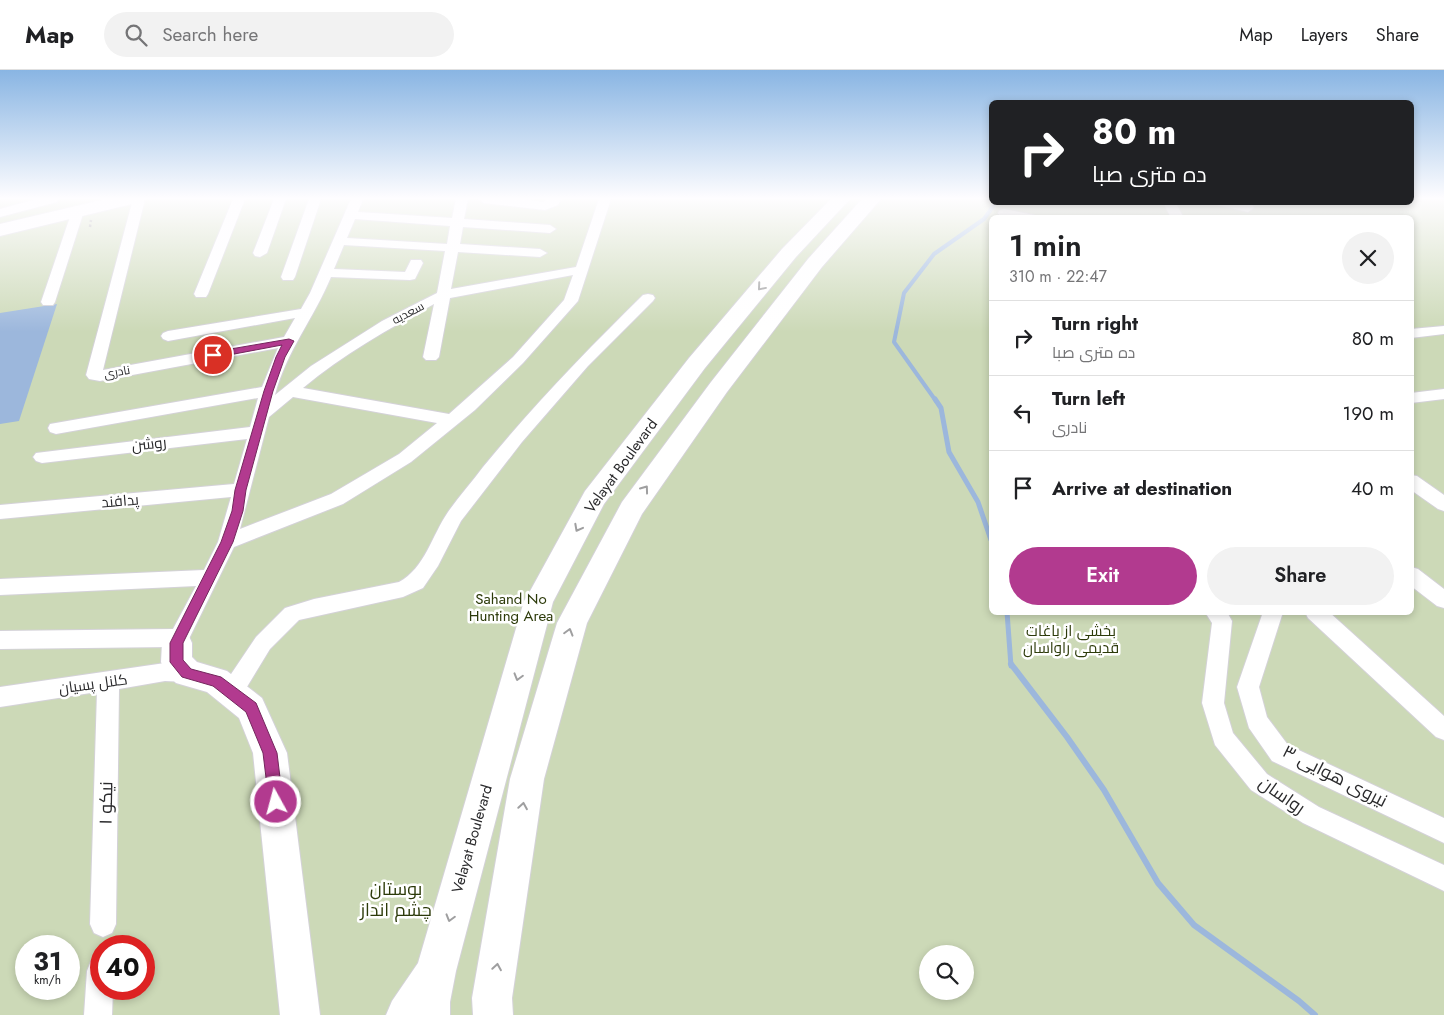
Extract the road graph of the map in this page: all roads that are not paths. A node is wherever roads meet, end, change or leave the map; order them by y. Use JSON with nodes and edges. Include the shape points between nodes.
{"nodes":[{"id":1,"x":67,"y":243,"type":"edge"},
{"id":2,"x":128,"y":243,"type":"edge"},
{"id":3,"x":221,"y":243,"type":"edge"},
{"id":4,"x":264,"y":243,"type":"edge"},
{"id":5,"x":300,"y":243,"type":"edge"},
{"id":6,"x":338,"y":243,"type":"edge"},
{"id":7,"x":379,"y":243,"type":"edge"},
{"id":8,"x":453,"y":243,"type":"edge"},
{"id":9,"x":590,"y":243,"type":"edge"},
{"id":10,"x":799,"y":243,"type":"edge"},
{"id":11,"x":833,"y":243,"type":"edge"},
{"id":12,"x":452,"y":247,"type":"junction"},
{"id":13,"x":540,"y":252,"type":"dead end"},
{"id":14,"x":260,"y":253,"type":"dead end"},
{"id":15,"x":416,"y":264,"type":"dead end"},
{"id":16,"x":581,"y":270,"type":"junction"},
{"id":17,"x":325,"y":273,"type":"junction"},
{"id":18,"x":288,"y":277,"type":"dead end"},
{"id":19,"x":201,"y":294,"type":"dead end"},
{"id":20,"x":443,"y":296,"type":"junction"},
{"id":21,"x":648,"y":298,"type":"dead end"},
{"id":22,"x":48,"y":302,"type":"dead end"},
{"id":23,"x":306,"y":312,"type":"junction"},
{"id":24,"x":1444,"y":330,"type":"edge"},
{"id":25,"x":1414,"y":334,"type":"edge"},
{"id":26,"x":168,"y":336,"type":"dead end"},
{"id":27,"x":289,"y":341,"type":"junction"},
{"id":28,"x":431,"y":357,"type":"dead end"},
{"id":29,"x":268,"y":391,"type":"junction"},
{"id":30,"x":289,"y":391,"type":"junction"},
{"id":31,"x":1444,"y":394,"type":"edge"},
{"id":32,"x":1414,"y":398,"type":"edge"},
{"id":33,"x":262,"y":414,"type":"junction"},
{"id":34,"x":452,"y":420,"type":"junction"},
{"id":35,"x":56,"y":428,"type":"dead end"},
{"id":36,"x":257,"y":432,"type":"junction"},
{"id":37,"x":42,"y":456,"type":"dead end"},
{"id":38,"x":1414,"y":483,"type":"edge"},
{"id":39,"x":241,"y":490,"type":"junction"},
{"id":40,"x":1444,"y":504,"type":"edge"},
{"id":41,"x":0,"y":512,"type":"edge"},
{"id":42,"x":227,"y":542,"type":"junction"},
{"id":43,"x":211,"y":577,"type":"junction"},
{"id":44,"x":1414,"y":577,"type":"edge"},
{"id":45,"x":0,"y":587,"type":"edge"},
{"id":46,"x":1444,"y":600,"type":"edge"},
{"id":47,"x":1221,"y":615,"type":"edge"},
{"id":48,"x":1272,"y":615,"type":"edge"},
{"id":49,"x":1317,"y":615,"type":"edge"},
{"id":50,"x":0,"y":640,"type":"edge"},
{"id":51,"x":181,"y":651,"type":"junction"},
{"id":52,"x":108,"y":682,"type":"junction"},
{"id":53,"x":231,"y":693,"type":"junction"},
{"id":54,"x":0,"y":697,"type":"edge"},
{"id":55,"x":1444,"y":730,"type":"edge"},
{"id":56,"x":1444,"y":831,"type":"edge"},
{"id":57,"x":1444,"y":878,"type":"edge"},
{"id":58,"x":103,"y":924,"type":"dead end"},
{"id":59,"x":436,"y":971,"type":"junction"},
{"id":60,"x":99,"y":1000,"type":"edge"},
{"id":61,"x":98,"y":1015,"type":"edge"},
{"id":62,"x":300,"y":1015,"type":"edge"},
{"id":63,"x":406,"y":1015,"type":"edge"},
{"id":64,"x":430,"y":1015,"type":"edge"},
{"id":65,"x":493,"y":1015,"type":"edge"}],
"edges":[{"from":1,"to":22,"type":"street"},
{"from":2,"to":27,"type":"street","name":"نادری","via":[[94,375]]},
{"from":3,"to":19,"type":"street"},
{"from":4,"to":14,"type":"street"},
{"from":5,"to":18,"type":"street"},
{"from":6,"to":17,"type":"street"},
{"from":7,"to":12,"type":"street"},
{"from":8,"to":12,"type":"street"},
{"from":9,"to":16,"type":"street"},
{"from":10,"to":59,"type":"main road","name":"Velayat Boulevard","one_way":true,"via":[[697,362],[594,498],[539,601]]},
{"from":65,"to":11,"type":"main road","one_way":true,"via":[[492,998],[527,779],[572,623],[631,509],[719,387]]},
{"from":12,"to":13,"type":"street"},
{"from":12,"to":20,"type":"street"},
{"from":15,"to":17,"type":"street","via":[[410,276]]},
{"from":16,"to":20,"type":"street","name":"سعدیه"},
{"from":16,"to":34,"type":"street","via":[[571,301],[518,360]]},
{"from":17,"to":23,"type":"street"},
{"from":20,"to":28,"type":"street"},
{"from":20,"to":30,"type":"street","name":"سعدیه","via":[[387,324],[316,369]]},
{"from":21,"to":53,"type":"street","via":[[583,363],[516,438],[454,517],[416,582],[403,589],[292,614],[263,643]]},
{"from":23,"to":26,"type":"street"},
{"from":23,"to":27,"type":"street"},
{"from":24,"to":25,"type":"street"},
{"from":27,"to":29,"type":"street"},
{"from":29,"to":33,"type":"street"},
{"from":29,"to":35,"type":"street"},
{"from":30,"to":33,"type":"street","name":"سعدیه"},
{"from":30,"to":34,"type":"street"},
{"from":31,"to":32,"type":"street"},
{"from":33,"to":36,"type":"street"},
{"from":34,"to":42,"type":"street","via":[[405,458],[337,498]]},
{"from":36,"to":37,"type":"street","name":"روشن"},
{"from":36,"to":39,"type":"street"},
{"from":38,"to":40,"type":"street"},
{"from":39,"to":41,"type":"street","name":"پدافند"},
{"from":39,"to":42,"type":"street"},
{"from":42,"to":43,"type":"street"},
{"from":43,"to":45,"type":"street"},
{"from":43,"to":51,"type":"street"},
{"from":44,"to":46,"type":"street"},
{"from":47,"to":57,"type":"street","name":"رواسان","via":[[1213,703],[1222,738],[1259,782],[1311,815]]},
{"from":48,"to":56,"type":"street","name":"نیروی هوایی ۳","via":[[1248,687],[1257,721],[1280,753]]},
{"from":49,"to":55,"type":"street"},
{"from":50,"to":51,"type":"street"},
{"from":51,"to":52,"type":"street","name":"کلنل پسیان","via":[[165,672]]},
{"from":51,"to":53,"type":"main road"},
{"from":52,"to":54,"type":"street","name":"کلنل پسیان"},
{"from":52,"to":58,"type":"street","name":"نیکو ۱"},
{"from":53,"to":62,"type":"main road","via":[[251,708],[270,753]]},
{"from":59,"to":63,"type":"main road"},
{"from":59,"to":64,"type":"main road","name":"Velayat Boulevard"},
{"from":60,"to":61,"type":"street"}]}
